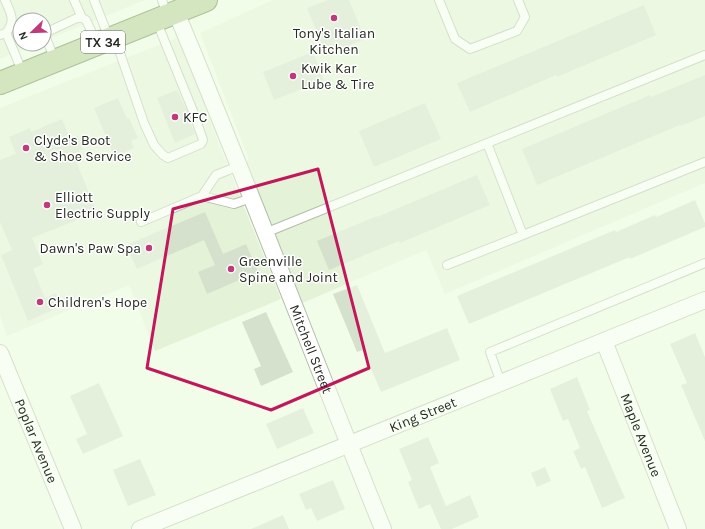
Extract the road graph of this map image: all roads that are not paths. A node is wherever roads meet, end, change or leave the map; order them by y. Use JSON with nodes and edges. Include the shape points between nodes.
{"nodes":[{"id":1,"x":5,"y":0,"type":"edge"},
{"id":2,"x":74,"y":0,"type":"edge"},
{"id":3,"x":94,"y":0,"type":"edge"},
{"id":4,"x":439,"y":0,"type":"edge"},
{"id":5,"x":518,"y":0,"type":"edge"},
{"id":6,"x":179,"y":8,"type":"edge"},
{"id":7,"x":82,"y":18,"type":"junction"},
{"id":8,"x":3,"y":34,"type":"edge"},
{"id":9,"x":107,"y":40,"type":"junction"},
{"id":10,"x":705,"y":55,"type":"edge"},
{"id":11,"x":55,"y":61,"type":"junction"},
{"id":12,"x":23,"y":74,"type":"junction"},
{"id":13,"x":0,"y":83,"type":"edge"},
{"id":14,"x":487,"y":143,"type":"junction"},
{"id":15,"x":705,"y":162,"type":"edge"},
{"id":16,"x":238,"y":166,"type":"junction"},
{"id":17,"x":202,"y":196,"type":"junction"},
{"id":18,"x":251,"y":198,"type":"junction"},
{"id":19,"x":141,"y":222,"type":"dead end"},
{"id":20,"x":265,"y":233,"type":"junction"},
{"id":21,"x":523,"y":235,"type":"junction"},
{"id":22,"x":705,"y":263,"type":"edge"},
{"id":23,"x":447,"y":265,"type":"dead end"},
{"id":24,"x":705,"y":300,"type":"edge"},
{"id":25,"x":604,"y":341,"type":"junction"},
{"id":26,"x":0,"y":352,"type":"edge"},
{"id":27,"x":501,"y":383,"type":"junction"},
{"id":28,"x":349,"y":445,"type":"junction"},
{"id":29,"x":73,"y":529,"type":"edge"},
{"id":30,"x":140,"y":529,"type":"edge"},
{"id":31,"x":383,"y":529,"type":"edge"},
{"id":32,"x":678,"y":529,"type":"edge"}],
"edges":[{"from":1,"to":8,"type":"lane","via":[[12,17],[11,26]]},
{"from":2,"to":7,"type":"lane"},
{"from":3,"to":9,"type":"lane"},
{"from":4,"to":5,"type":"lane","via":[[455,39],[470,49],[517,31],[525,17]]},
{"from":6,"to":9,"type":"main road","number":"TX 34"},
{"from":6,"to":9,"type":"lane","via":[[193,111],[203,140],[201,144],[168,158],[163,155],[154,145],[144,123],[120,54]]},
{"from":6,"to":16,"type":"street","name":"Mitchell Street"},
{"from":7,"to":9,"type":"lane"},
{"from":7,"to":11,"type":"lane","via":[[47,32],[46,38]]},
{"from":8,"to":12,"type":"lane"},
{"from":9,"to":11,"type":"main road","number":"TX 34"},
{"from":10,"to":14,"type":"lane"},
{"from":11,"to":12,"type":"main road","number":"TX 34"},
{"from":12,"to":13,"type":"main road","number":"TX 34"},
{"from":14,"to":20,"type":"lane"},
{"from":14,"to":21,"type":"lane"},
{"from":15,"to":21,"type":"lane"},
{"from":16,"to":17,"type":"lane","via":[[216,175]]},
{"from":16,"to":18,"type":"street","name":"Mitchell Street"},
{"from":17,"to":18,"type":"lane","via":[[234,204]]},
{"from":17,"to":19,"type":"lane"},
{"from":18,"to":20,"type":"street","name":"Mitchell Street"},
{"from":20,"to":28,"type":"street","name":"Mitchell Street"},
{"from":21,"to":23,"type":"lane"},
{"from":22,"to":27,"type":"lane","via":[[490,352]]},
{"from":24,"to":25,"type":"street","name":"King Street"},
{"from":25,"to":27,"type":"street","name":"King Street"},
{"from":25,"to":32,"type":"street","name":"Maple Avenue"},
{"from":26,"to":29,"type":"street","name":"Poplar Avenue"},
{"from":27,"to":28,"type":"street","name":"King Street"},
{"from":28,"to":30,"type":"street","name":"King Street"},
{"from":28,"to":31,"type":"street","name":"Mitchell Street"}]}
